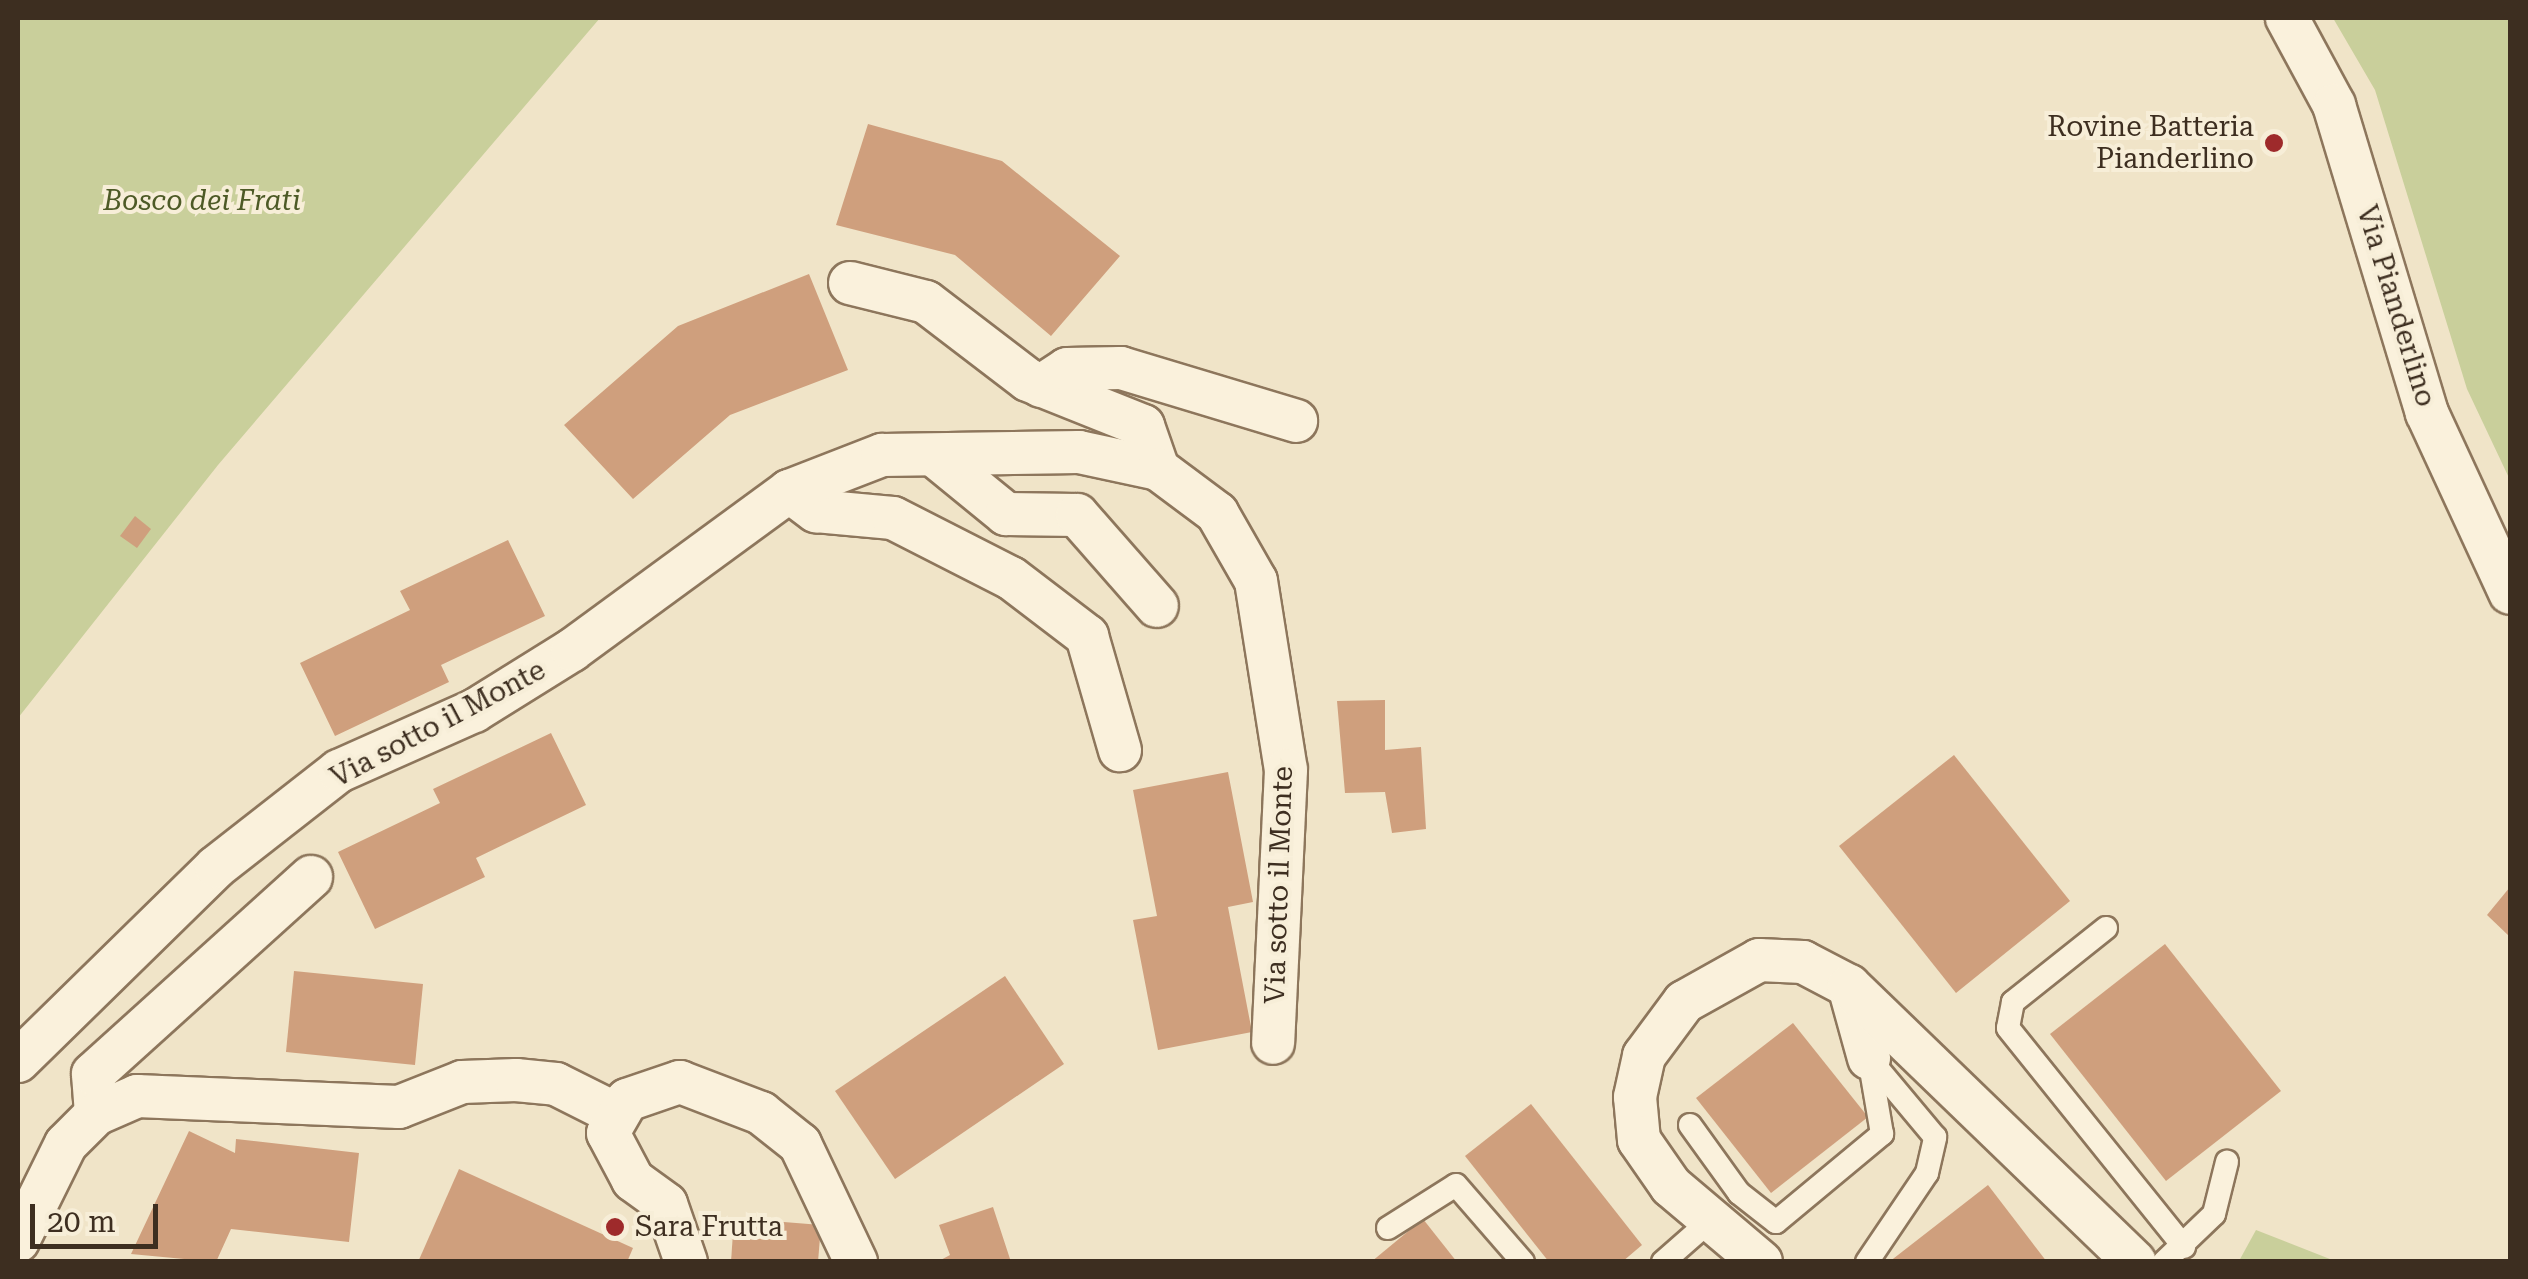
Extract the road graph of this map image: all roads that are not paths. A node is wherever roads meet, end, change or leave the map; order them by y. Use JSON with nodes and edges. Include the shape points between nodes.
{"nodes":[{"id":1,"x":2287,"y":18,"type":"edge"},
{"id":2,"x":850,"y":283,"type":"dead end"},
{"id":3,"x":1041,"y":386,"type":"junction"},
{"id":4,"x":1296,"y":421,"type":"dead end"},
{"id":5,"x":934,"y":456,"type":"junction"},
{"id":6,"x":1158,"y":469,"type":"junction"},
{"id":7,"x":789,"y":491,"type":"junction"},
{"id":8,"x":2510,"y":593,"type":"edge"},
{"id":9,"x":1157,"y":606,"type":"dead end"},
{"id":10,"x":1120,"y":750,"type":"dead end"},
{"id":11,"x":311,"y":877,"type":"dead end"},
{"id":12,"x":2106,"y":928,"type":"dead end"},
{"id":13,"x":1849,"y":986,"type":"junction"},
{"id":14,"x":1273,"y":1043,"type":"dead end"},
{"id":15,"x":1869,"y":1058,"type":"junction"},
{"id":16,"x":18,"y":1062,"type":"edge"},
{"id":17,"x":614,"y":1113,"type":"junction"},
{"id":18,"x":96,"y":1114,"type":"junction"},
{"id":19,"x":1690,"y":1126,"type":"dead end"},
{"id":20,"x":2226,"y":1162,"type":"dead end"},
{"id":21,"x":1711,"y":1220,"type":"junction"},
{"id":22,"x":1388,"y":1228,"type":"dead end"},
{"id":23,"x":18,"y":1241,"type":"edge"},
{"id":24,"x":2184,"y":1247,"type":"junction"},
{"id":25,"x":686,"y":1262,"type":"edge"},
{"id":26,"x":856,"y":1262,"type":"edge"},
{"id":27,"x":1522,"y":1262,"type":"edge"},
{"id":28,"x":1663,"y":1262,"type":"edge"},
{"id":29,"x":1761,"y":1262,"type":"edge"},
{"id":30,"x":1866,"y":1262,"type":"edge"},
{"id":31,"x":2135,"y":1262,"type":"edge"},
{"id":32,"x":2164,"y":1262,"type":"edge"}],
"edges":[{"from":1,"to":8,"type":"street","name":"Via Pianderlino","via":[[2334,106],[2427,413]]},
{"from":2,"to":3,"type":"street","name":"Via sotto il Monte","via":[[926,302]]},
{"from":3,"to":4,"type":"street","via":[[1067,369],[1121,368]]},
{"from":3,"to":6,"type":"street","name":"Via sotto il Monte","via":[[1143,426]]},
{"from":5,"to":6,"type":"street","name":"Via sotto il Monte","via":[[1079,452]]},
{"from":5,"to":7,"type":"street","name":"Via sotto il Monte","via":[[882,455]]},
{"from":5,"to":9,"type":"street","via":[[1006,514],[1077,515]]},
{"from":6,"to":14,"type":"street","name":"Via sotto il Monte","via":[[1217,514],[1256,581],[1286,770]]},
{"from":7,"to":10,"type":"street","via":[[816,510],[893,518],[1010,578],[1086,636]]},
{"from":7,"to":16,"type":"street","name":"Via sotto il Monte","via":[[572,650],[474,711],[340,772],[216,866]]},
{"from":11,"to":18,"type":"street","via":[[93,1074]]},
{"from":12,"to":24,"type":"lane","via":[[2013,1002],[2008,1028]]},
{"from":13,"to":15,"type":"street"},
{"from":13,"to":21,"type":"street","via":[[1804,962],[1730,970],[1684,1002],[1644,1056],[1639,1140]]},
{"from":13,"to":31,"type":"street"},
{"from":15,"to":19,"type":"lane","via":[[1882,1134],[1776,1222],[1739,1193]]},
{"from":15,"to":30,"type":"lane","via":[[1936,1137],[1926,1173]]},
{"from":17,"to":18,"type":"street","via":[[556,1084],[516,1080],[462,1082],[400,1107],[189,1092],[137,1096]]},
{"from":17,"to":25,"type":"street","via":[[612,1153],[666,1204]]},
{"from":17,"to":26,"type":"street","via":[[646,1087],[680,1082],[760,1114],[800,1144],[824,1177]]},
{"from":18,"to":23,"type":"street","via":[[66,1144]]},
{"from":20,"to":24,"type":"lane","via":[[2214,1214]]},
{"from":21,"to":28,"type":"lane"},
{"from":21,"to":29,"type":"street"},
{"from":22,"to":27,"type":"lane","via":[[1456,1185]]},
{"from":24,"to":32,"type":"lane"}]}
